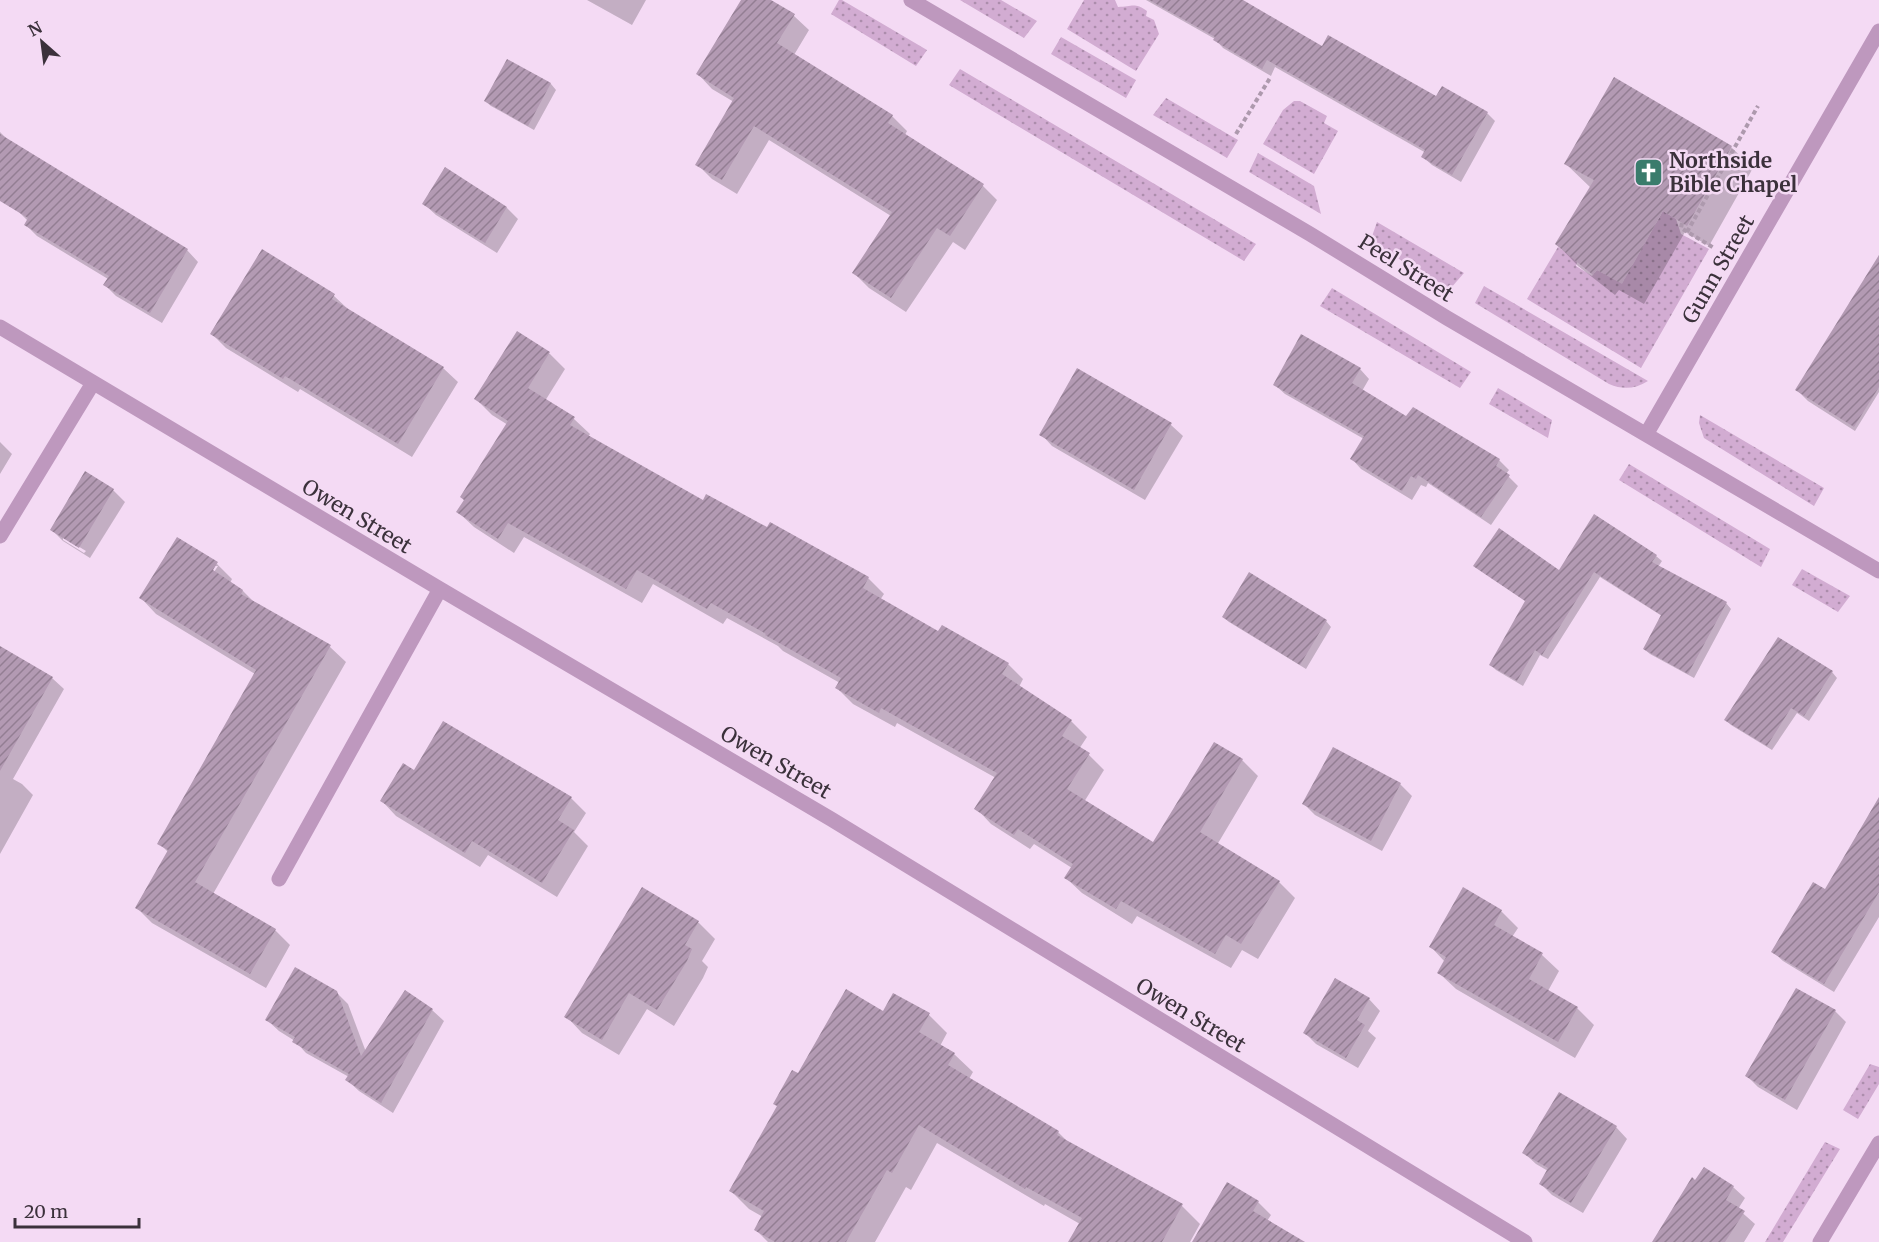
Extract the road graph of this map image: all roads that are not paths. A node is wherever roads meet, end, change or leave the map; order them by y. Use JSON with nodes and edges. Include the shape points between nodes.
{"nodes":[{"id":1,"x":911,"y":0,"type":"edge"},
{"id":2,"x":1879,"y":30,"type":"edge"},
{"id":3,"x":0,"y":327,"type":"edge"},
{"id":4,"x":93,"y":383,"type":"junction"},
{"id":5,"x":1647,"y":434,"type":"junction"},
{"id":6,"x":0,"y":536,"type":"edge"},
{"id":7,"x":1879,"y":571,"type":"edge"},
{"id":8,"x":440,"y":589,"type":"junction"},
{"id":9,"x":279,"y":879,"type":"dead end"},
{"id":10,"x":1879,"y":1143,"type":"edge"},
{"id":11,"x":1525,"y":1242,"type":"edge"},
{"id":12,"x":1820,"y":1242,"type":"edge"}],
"edges":[{"from":1,"to":5,"type":"street","name":"Peel Street"},
{"from":2,"to":5,"type":"street","name":"Gunn Street"},
{"from":3,"to":4,"type":"street","name":"Owen Street"},
{"from":4,"to":6,"type":"street"},
{"from":4,"to":8,"type":"street","name":"Owen Street"},
{"from":5,"to":7,"type":"street","name":"Peel Street"},
{"from":8,"to":9,"type":"street"},
{"from":8,"to":11,"type":"street","name":"Owen Street","via":[[831,819]]},
{"from":10,"to":12,"type":"street"}]}
